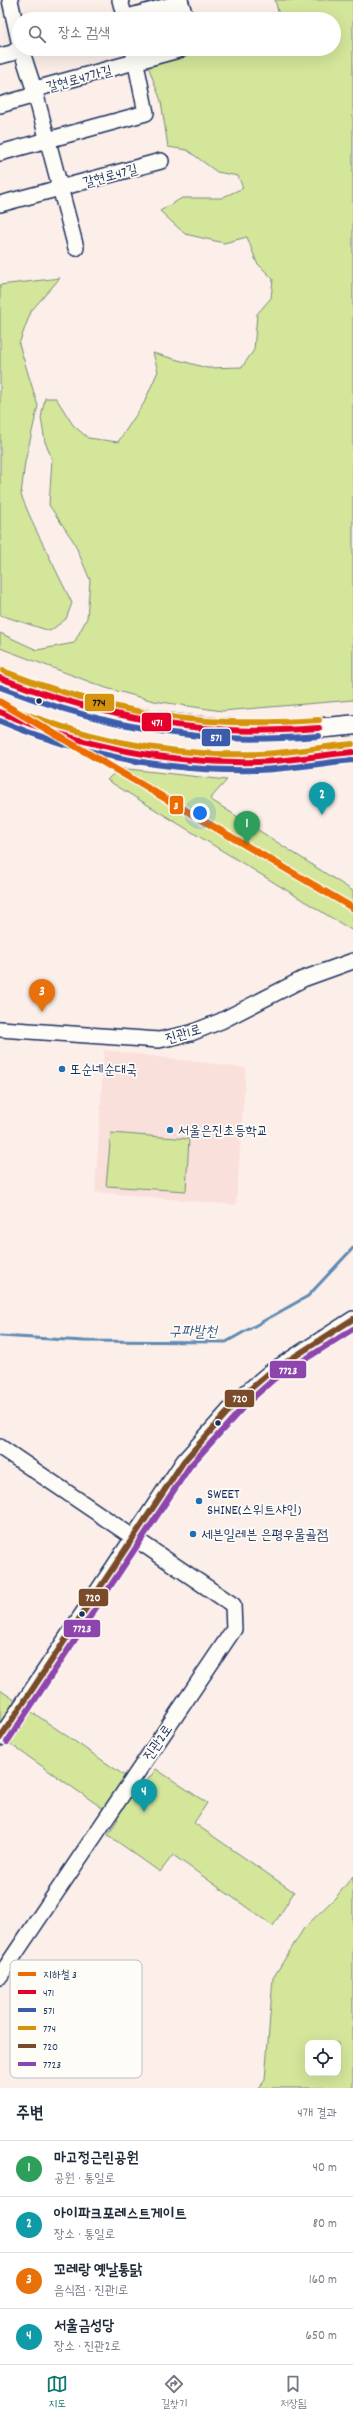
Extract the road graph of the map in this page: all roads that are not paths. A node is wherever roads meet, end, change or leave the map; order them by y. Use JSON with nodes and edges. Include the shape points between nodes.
{"nodes":[{"id":1,"x":10,"y":0,"type":"edge"},
{"id":2,"x":120,"y":0,"type":"edge"},
{"id":3,"x":180,"y":0,"type":"edge"},
{"id":4,"x":13,"y":12,"type":"edge"},
{"id":5,"x":122,"y":12,"type":"edge"},
{"id":6,"x":148,"y":12,"type":"edge"},
{"id":7,"x":184,"y":12,"type":"edge"},
{"id":8,"x":12,"y":53,"type":"edge"},
{"id":9,"x":0,"y":56,"type":"edge"},
{"id":10,"x":23,"y":56,"type":"edge"},
{"id":11,"x":135,"y":56,"type":"edge"},
{"id":12,"x":35,"y":92,"type":"junction"},
{"id":13,"x":0,"y":104,"type":"edge"},
{"id":14,"x":46,"y":140,"type":"junction"},
{"id":15,"x":0,"y":153,"type":"edge"},
{"id":16,"x":161,"y":161,"type":"dead end"},
{"id":17,"x":59,"y":189,"type":"junction"},
{"id":18,"x":0,"y":204,"type":"edge"},
{"id":19,"x":76,"y":248,"type":"dead end"},
{"id":20,"x":0,"y":678,"type":"edge"},
{"id":21,"x":0,"y":712,"type":"edge"},
{"id":22,"x":353,"y":725,"type":"edge"},
{"id":23,"x":353,"y":752,"type":"edge"},
{"id":24,"x":353,"y":961,"type":"edge"},
{"id":25,"x":0,"y":1030,"type":"edge"},
{"id":26,"x":353,"y":1319,"type":"edge"},
{"id":27,"x":0,"y":1447,"type":"edge"},
{"id":28,"x":133,"y":1537,"type":"junction"},
{"id":29,"x":0,"y":1738,"type":"edge"},
{"id":30,"x":10,"y":1960,"type":"edge"},
{"id":31,"x":10,"y":1960,"type":"edge"},
{"id":32,"x":0,"y":1975,"type":"edge"}],
"edges":[{"from":1,"to":4,"type":"street"},
{"from":2,"to":5,"type":"street"},
{"from":3,"to":6,"type":"street","via":[[176,4]]},
{"from":3,"to":7,"type":"street"},
{"from":8,"to":9,"type":"street"},
{"from":10,"to":12,"type":"street"},
{"from":11,"to":12,"type":"street","name":"갈현로47가길","via":[[39,88]]},
{"from":11,"to":14,"type":"street","via":[[146,113]]},
{"from":12,"to":13,"type":"street","name":"갈현로47가길","via":[[28,97]]},
{"from":12,"to":14,"type":"street"},
{"from":14,"to":15,"type":"street"},
{"from":14,"to":17,"type":"street"},
{"from":16,"to":17,"type":"street","name":"갈현로47길"},
{"from":17,"to":18,"type":"street","name":"갈현로47길"},
{"from":17,"to":19,"type":"street"},
{"from":20,"to":22,"type":"main road","via":[[42,695],[76,704],[137,718],[192,726],[261,731]]},
{"from":21,"to":23,"type":"main road","via":[[70,739],[194,761],[258,762]]},
{"from":24,"to":25,"type":"street","name":"진관1로","via":[[303,979],[221,1021],[191,1033],[159,1040]]},
{"from":26,"to":28,"type":"street","via":[[269,1373],[241,1397],[184,1461]]},
{"from":27,"to":28,"type":"street"},
{"from":28,"to":29,"type":"street"},
{"from":28,"to":30,"type":"street","name":"진관2로","via":[[233,1605],[234,1629]]},
{"from":31,"to":32,"type":"street","name":"진관2로"}]}
